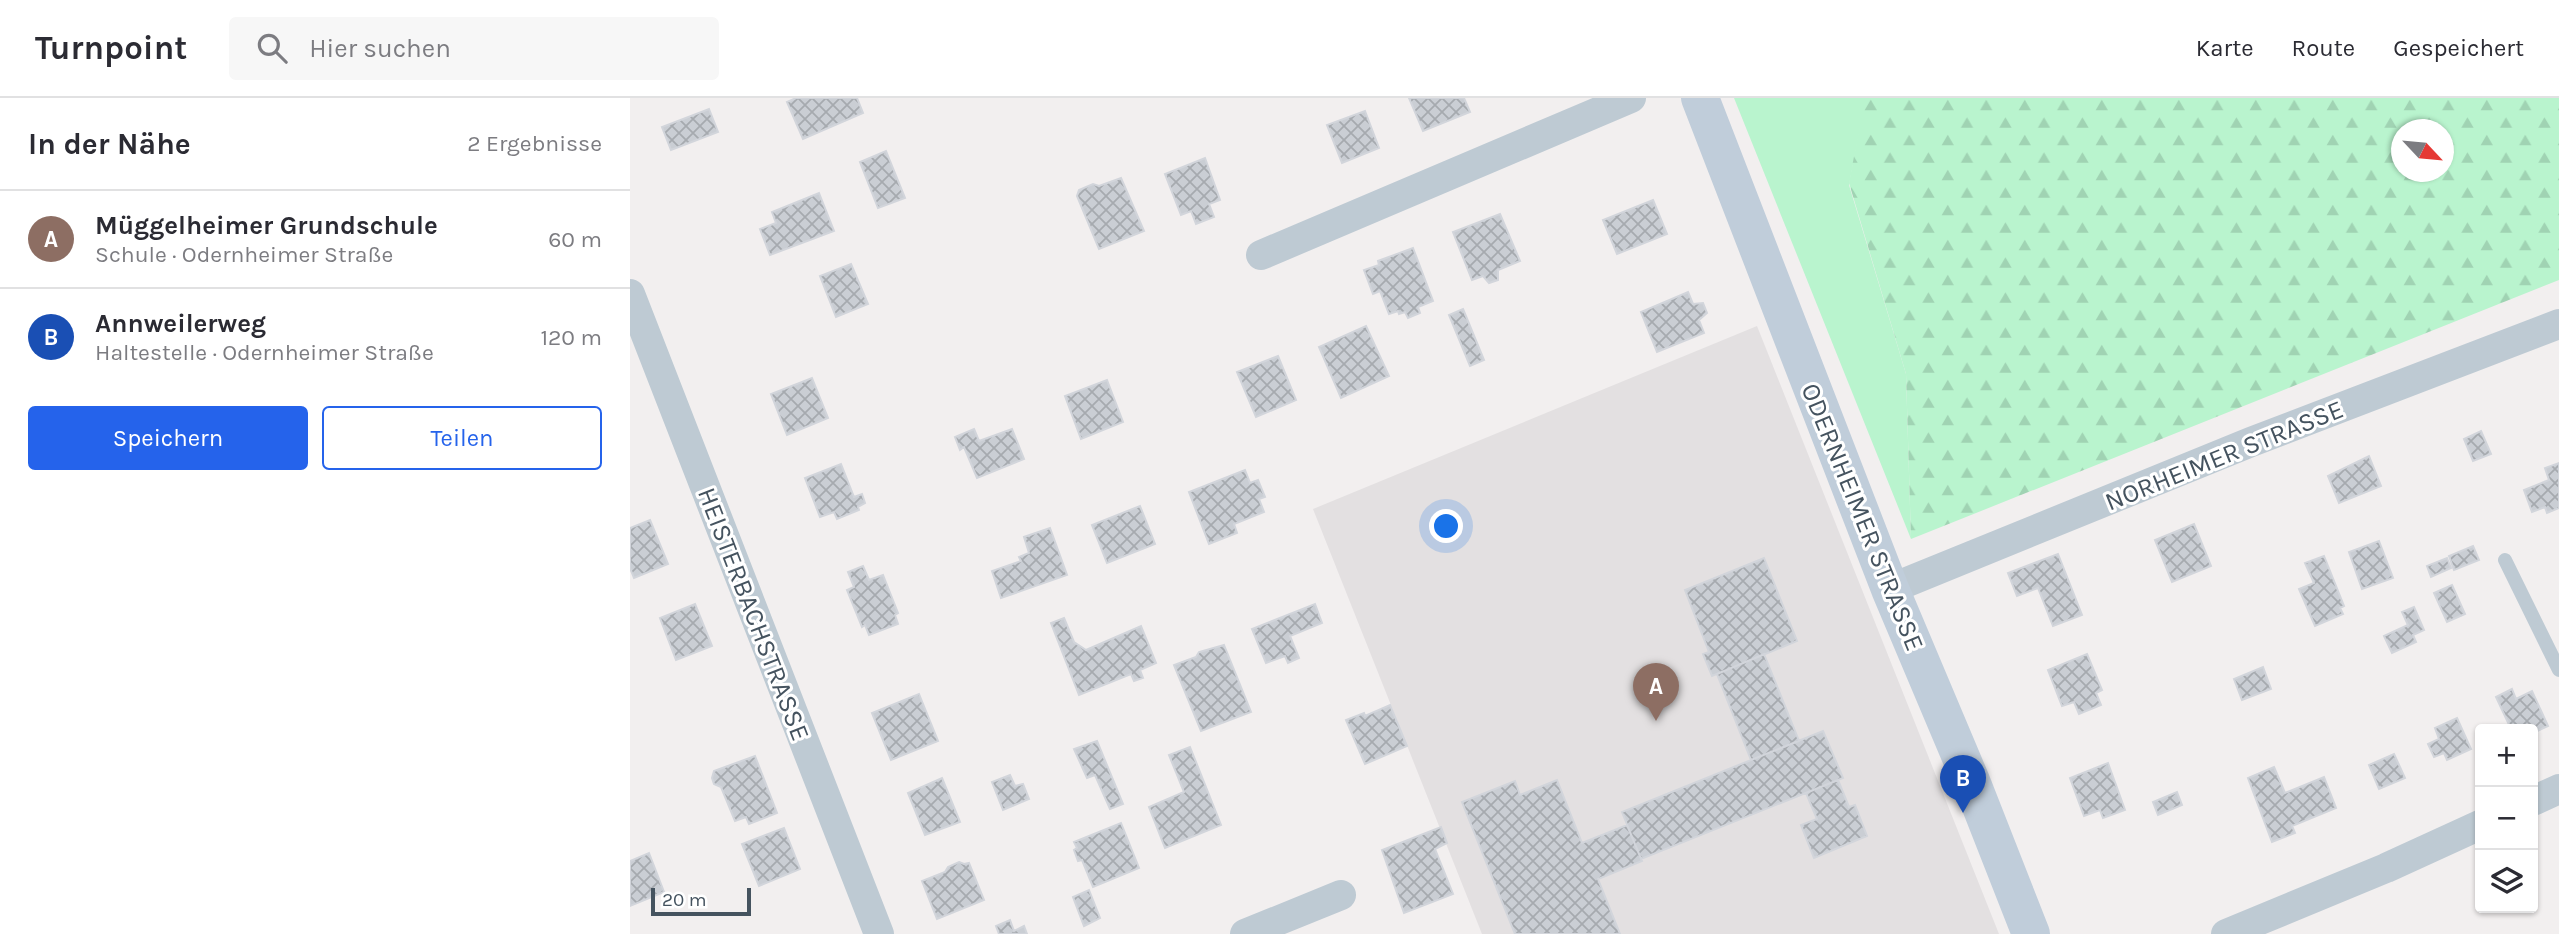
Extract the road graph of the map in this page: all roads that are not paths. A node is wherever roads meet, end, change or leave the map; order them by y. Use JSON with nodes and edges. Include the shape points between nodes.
{"nodes":[{"id":1,"x":1632,"y":98,"type":"edge"},
{"id":2,"x":1700,"y":98,"type":"edge"},
{"id":3,"x":1261,"y":255,"type":"dead end"},
{"id":4,"x":630,"y":294,"type":"edge"},
{"id":5,"x":2559,"y":324,"type":"edge"},
{"id":6,"x":2505,"y":560,"type":"dead end"},
{"id":7,"x":1890,"y":589,"type":"junction"},
{"id":8,"x":2559,"y":670,"type":"edge"},
{"id":9,"x":2559,"y":789,"type":"edge"},
{"id":10,"x":2538,"y":799,"type":"edge"},
{"id":11,"x":2475,"y":827,"type":"edge"},
{"id":12,"x":1341,"y":895,"type":"dead end"},
{"id":13,"x":879,"y":934,"type":"edge"},
{"id":14,"x":1245,"y":934,"type":"edge"},
{"id":15,"x":2031,"y":934,"type":"edge"},
{"id":16,"x":2226,"y":934,"type":"edge"}],
"edges":[{"from":1,"to":3,"type":"street"},
{"from":2,"to":7,"type":"street","name":"ODERNHEIMER STRASSE"},
{"from":4,"to":13,"type":"street","name":"HEISTERBACHSTRASSE"},
{"from":5,"to":7,"type":"street","name":"NORHEIMER STRASSE","via":[[2251,442]]},
{"from":6,"to":8,"type":"lane"},
{"from":7,"to":15,"type":"street","name":"ODERNHEIMER STRASSE"},
{"from":9,"to":10,"type":"street"},
{"from":11,"to":16,"type":"street"},
{"from":12,"to":14,"type":"street"}]}
